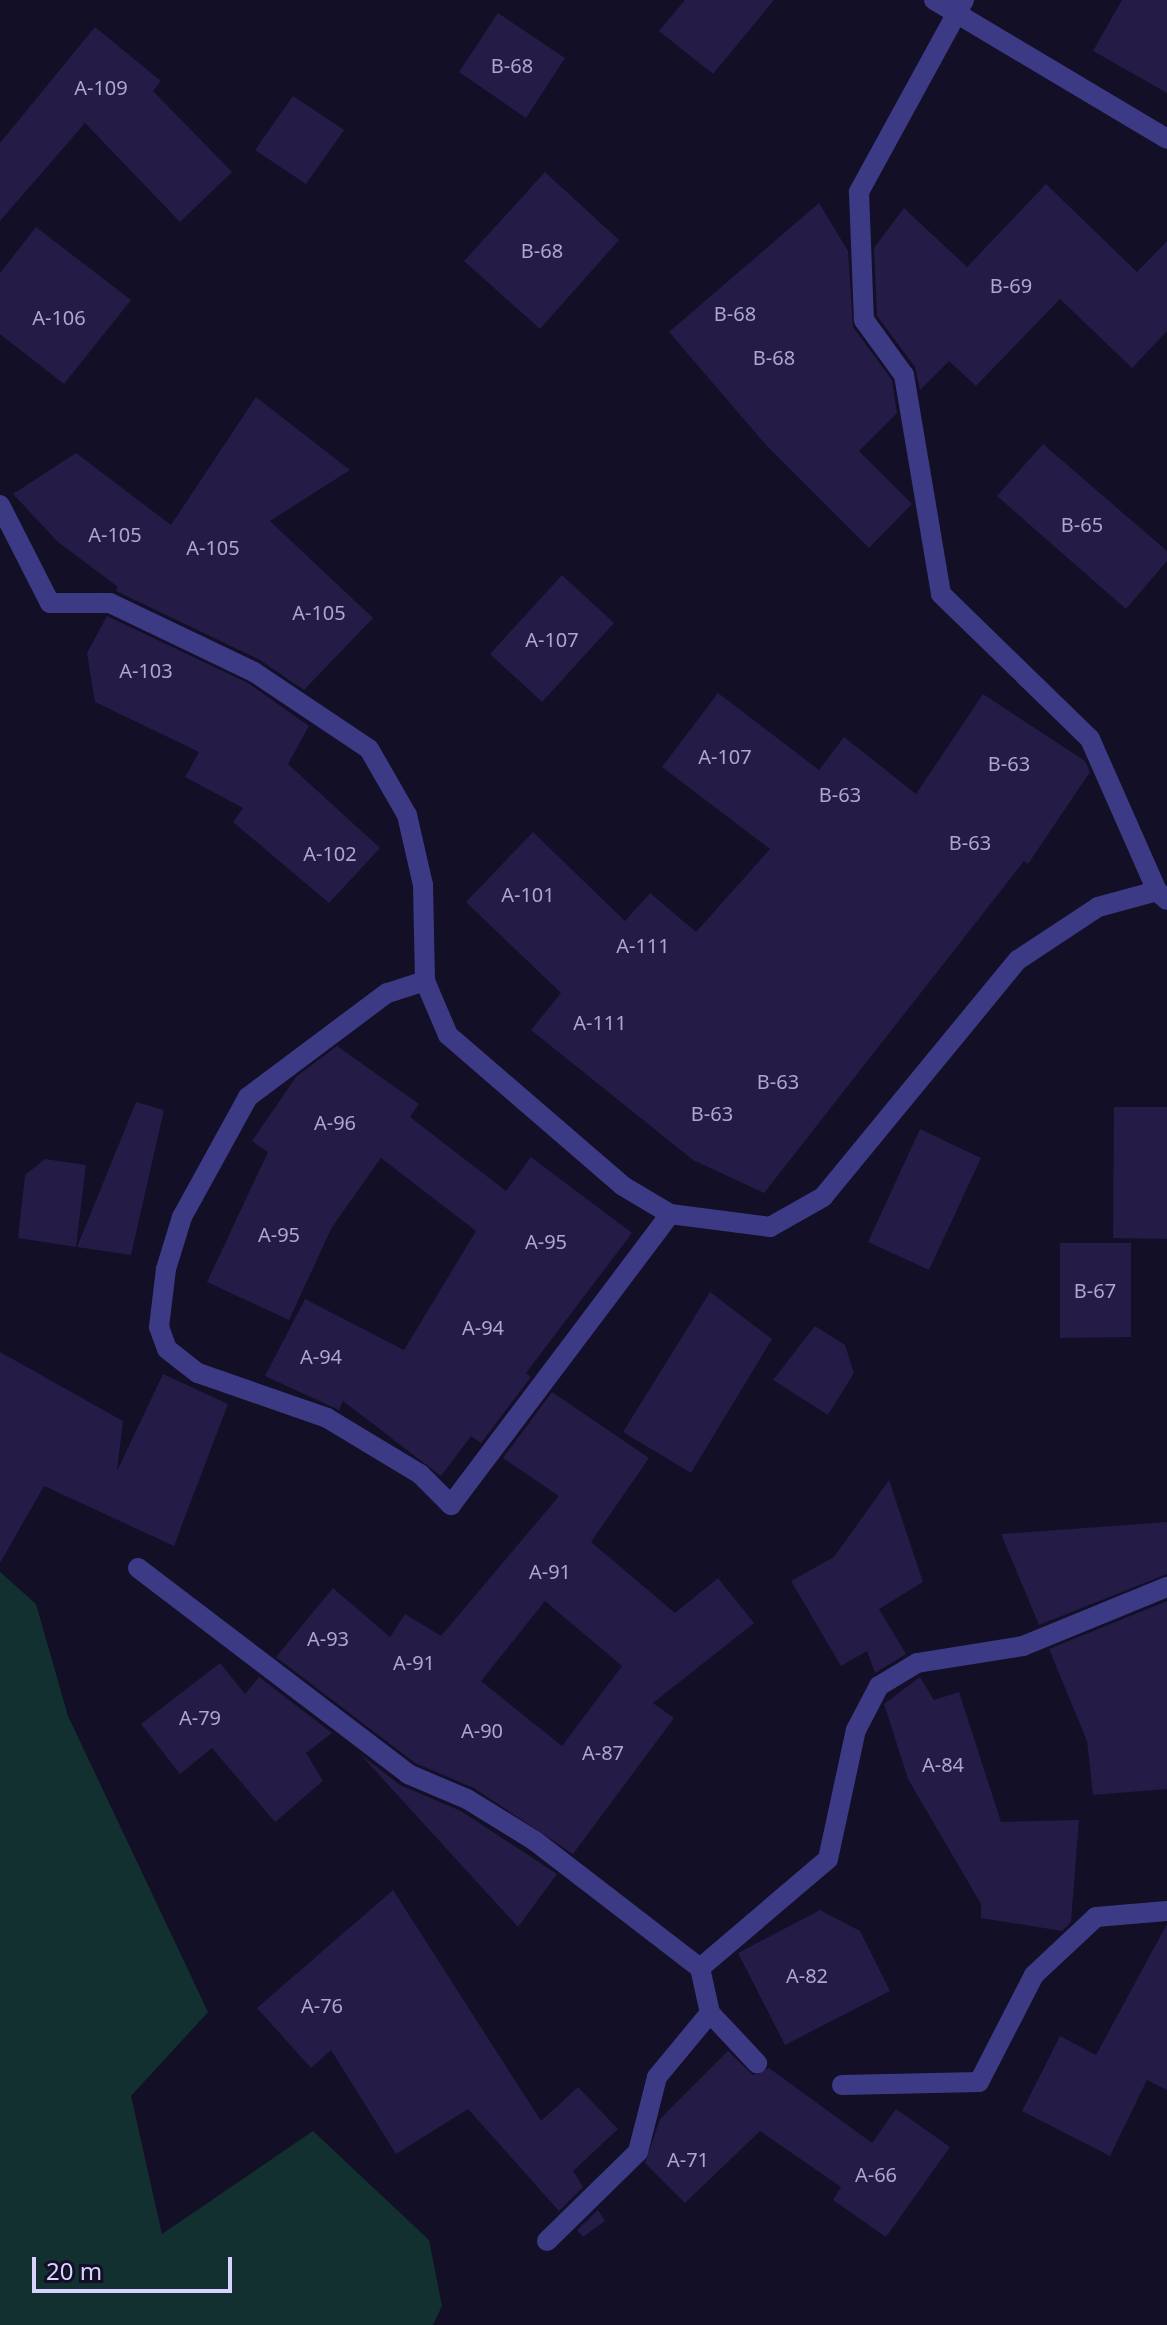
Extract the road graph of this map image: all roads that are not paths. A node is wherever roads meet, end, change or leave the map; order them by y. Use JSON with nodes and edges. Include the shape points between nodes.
{"nodes":[{"id":1,"x":934,"y":0,"type":"edge"},
{"id":2,"x":961,"y":8,"type":"edge"},
{"id":3,"x":1167,"y":139,"type":"edge"},
{"id":4,"x":0,"y":505,"type":"edge"},
{"id":5,"x":1162,"y":895,"type":"edge"},
{"id":6,"x":425,"y":981,"type":"junction"},
{"id":7,"x":670,"y":1214,"type":"junction"},
{"id":8,"x":138,"y":1568,"type":"dead end"},
{"id":9,"x":1167,"y":1587,"type":"edge"},
{"id":10,"x":1167,"y":1911,"type":"edge"},
{"id":11,"x":700,"y":1968,"type":"junction"},
{"id":12,"x":710,"y":2013,"type":"junction"},
{"id":13,"x":757,"y":2063,"type":"dead end"},
{"id":14,"x":842,"y":2085,"type":"dead end"},
{"id":15,"x":547,"y":2241,"type":"dead end"}],
"edges":[{"from":1,"to":2,"type":"street"},
{"from":2,"to":3,"type":"street"},
{"from":2,"to":5,"type":"street","via":[[859,192],[864,320],[904,375],[941,594],[1090,739]]},
{"from":4,"to":6,"type":"street","via":[[50,603],[110,603],[254,672],[369,749],[410,829],[423,885]]},
{"from":5,"to":7,"type":"street","via":[[1098,907],[1018,960],[823,1197],[770,1227]]},
{"from":6,"to":7,"type":"street","via":[[448,1035],[623,1186]]},
{"from":6,"to":7,"type":"street","via":[[387,993],[248,1097],[182,1217],[166,1269],[159,1327],[167,1349],[198,1373],[327,1418],[420,1474],[451,1505]]},
{"from":8,"to":11,"type":"street","via":[[408,1774],[467,1799],[535,1841]]},
{"from":9,"to":11,"type":"street","via":[[1023,1646],[917,1663],[879,1686],[856,1730],[828,1859]]},
{"from":10,"to":14,"type":"street","via":[[1096,1917],[1034,1975],[979,2082]]},
{"from":11,"to":12,"type":"street"},
{"from":12,"to":13,"type":"street"},
{"from":12,"to":15,"type":"street","via":[[657,2077],[638,2152]]}]}
